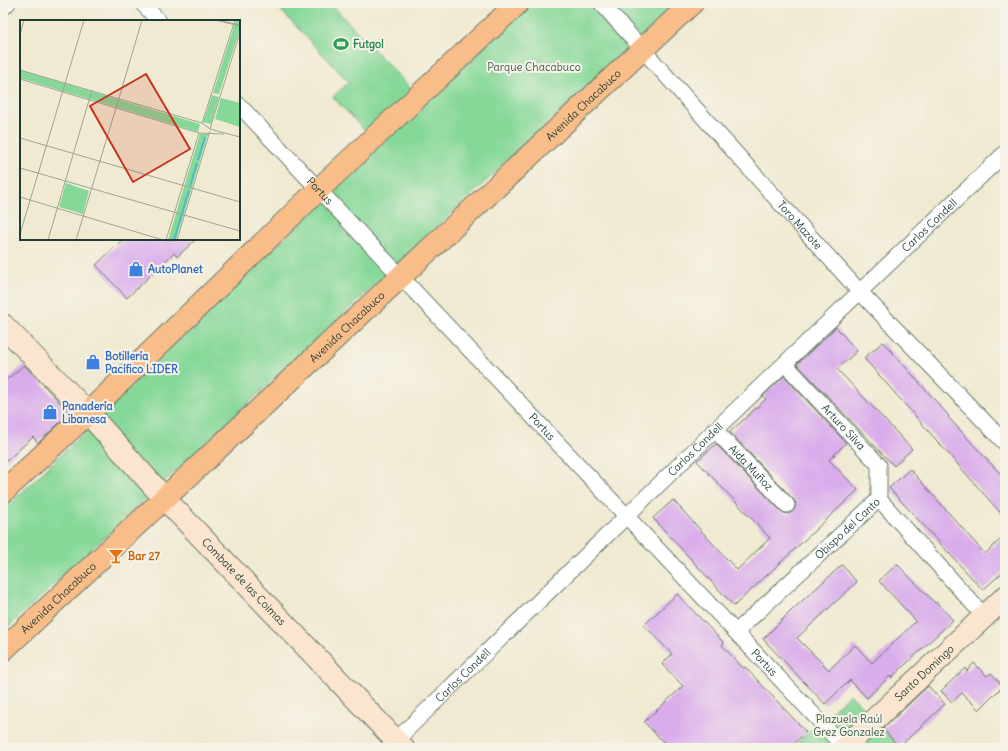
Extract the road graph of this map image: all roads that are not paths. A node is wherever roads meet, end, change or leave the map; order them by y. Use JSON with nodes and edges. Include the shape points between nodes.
{"nodes":[{"id":1,"x":8,"y":3,"type":"edge"},
{"id":2,"x":142,"y":3,"type":"edge"},
{"id":3,"x":518,"y":3,"type":"edge"},
{"id":4,"x":601,"y":3,"type":"edge"},
{"id":5,"x":692,"y":3,"type":"edge"},
{"id":6,"x":3,"y":8,"type":"edge"},
{"id":7,"x":158,"y":20,"type":"edge"},
{"id":8,"x":642,"y":50,"type":"junction"},
{"id":9,"x":240,"y":106,"type":"edge"},
{"id":10,"x":1005,"y":153,"type":"edge"},
{"id":11,"x":319,"y":189,"type":"junction"},
{"id":12,"x":401,"y":276,"type":"junction"},
{"id":13,"x":860,"y":291,"type":"junction"},
{"id":14,"x":3,"y":325,"type":"edge"},
{"id":15,"x":785,"y":364,"type":"junction"},
{"id":16,"x":88,"y":413,"type":"junction"},
{"id":17,"x":715,"y":430,"type":"junction"},
{"id":18,"x":1005,"y":443,"type":"edge"},
{"id":19,"x":3,"y":492,"type":"edge"},
{"id":20,"x":165,"y":499,"type":"junction"},
{"id":21,"x":879,"y":499,"type":"junction"},
{"id":22,"x":787,"y":505,"type":"dead end"},
{"id":23,"x":626,"y":516,"type":"junction"},
{"id":24,"x":1005,"y":597,"type":"edge"},
{"id":25,"x":984,"y":616,"type":"junction"},
{"id":26,"x":736,"y":632,"type":"junction"},
{"id":27,"x":3,"y":650,"type":"edge"},
{"id":28,"x":396,"y":746,"type":"edge"},
{"id":29,"x":844,"y":748,"type":"edge"}],
"edges":[{"from":1,"to":6,"type":"street"},
{"from":2,"to":7,"type":"street"},
{"from":3,"to":11,"type":"main road"},
{"from":4,"to":8,"type":"street","name":"Toro Mazote"},
{"from":5,"to":8,"type":"main road","name":"Avenida Chacabuco"},
{"from":8,"to":12,"type":"main road","name":"Avenida Chacabuco"},
{"from":8,"to":13,"type":"street","name":"Toro Mazote"},
{"from":9,"to":11,"type":"street","name":"Portus"},
{"from":10,"to":13,"type":"street","name":"Carlos Condell"},
{"from":11,"to":12,"type":"street","name":"Portus"},
{"from":11,"to":16,"type":"main road"},
{"from":12,"to":20,"type":"main road","name":"Avenida Chacabuco"},
{"from":12,"to":23,"type":"street","name":"Portus"},
{"from":13,"to":15,"type":"street","name":"Carlos Condell"},
{"from":13,"to":18,"type":"street","name":"Toro Mazote"},
{"from":14,"to":16,"type":"main road","name":"Combate de las Coimas"},
{"from":15,"to":17,"type":"street","name":"Carlos Condell"},
{"from":15,"to":21,"type":"street","name":"Arturo Silva","via":[[879,465]]},
{"from":16,"to":19,"type":"main road"},
{"from":16,"to":20,"type":"main road","name":"Combate de las Coimas"},
{"from":17,"to":22,"type":"street","name":"Aida Muñoz"},
{"from":17,"to":23,"type":"street","name":"Carlos Condell"},
{"from":20,"to":27,"type":"main road","name":"Avenida Chacabuco"},
{"from":20,"to":28,"type":"main road","name":"Combate de las Coimas"},
{"from":21,"to":25,"type":"street","name":"Obispo del Canto"},
{"from":21,"to":26,"type":"street","name":"Obispo del Canto"},
{"from":23,"to":26,"type":"street","name":"Portus"},
{"from":23,"to":28,"type":"street","name":"Carlos Condell"},
{"from":24,"to":25,"type":"main road","name":"Santo Domingo"},
{"from":25,"to":29,"type":"main road","name":"Santo Domingo"},
{"from":26,"to":29,"type":"street","name":"Portus"}]}
